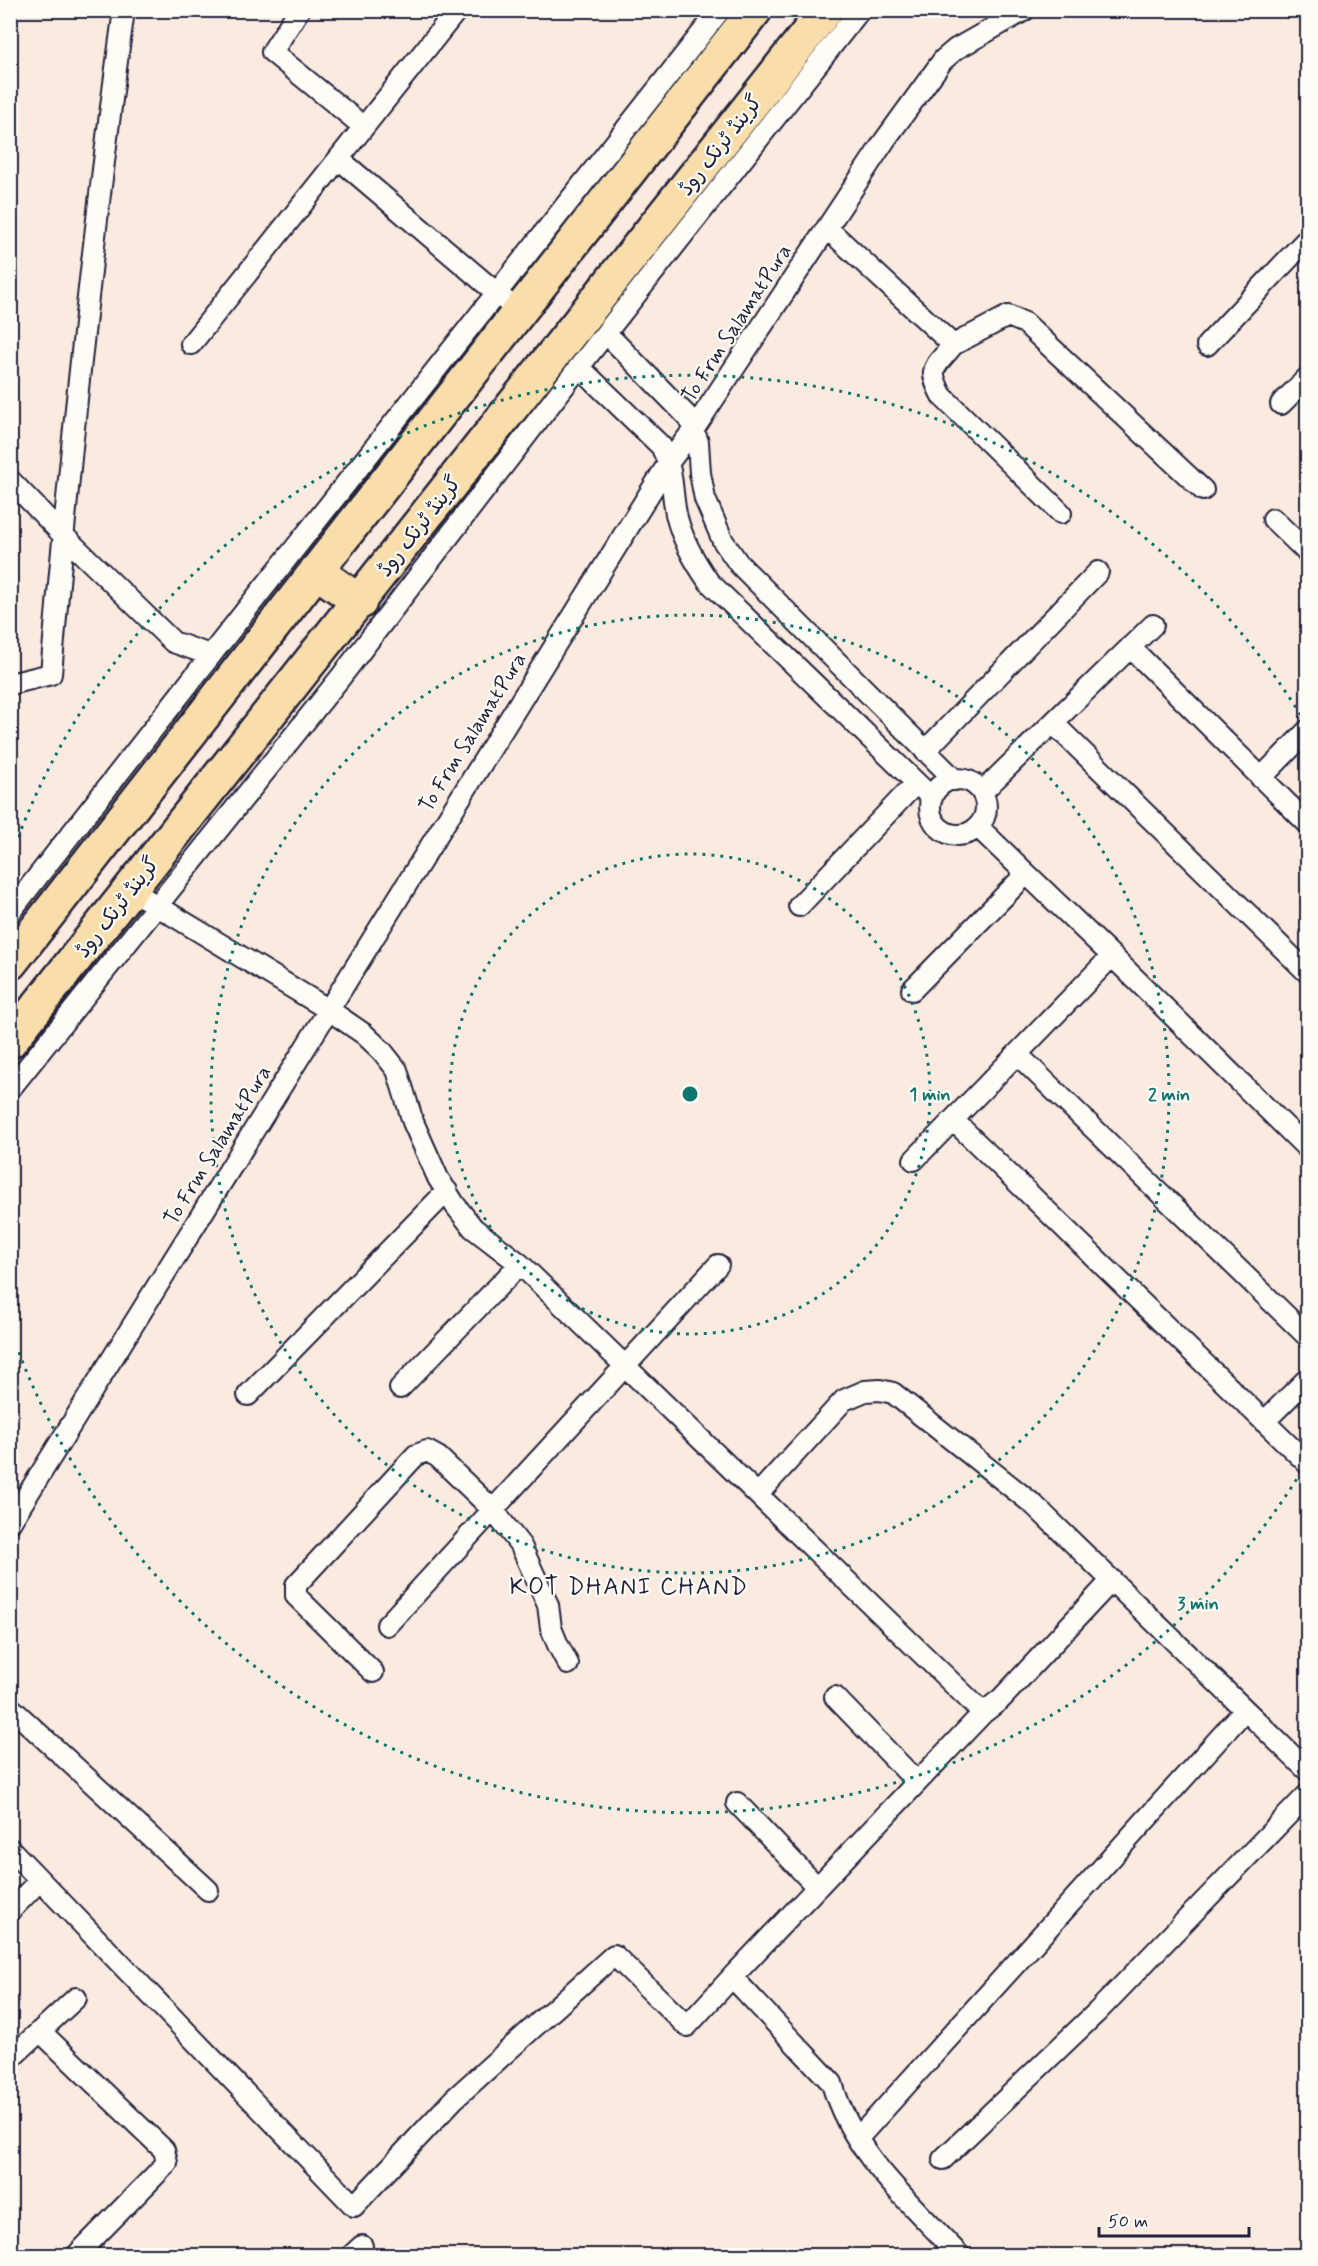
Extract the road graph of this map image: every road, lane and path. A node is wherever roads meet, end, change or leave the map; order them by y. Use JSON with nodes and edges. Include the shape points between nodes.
{"nodes":[{"id":1,"x":124,"y":10,"type":"edge"},
{"id":2,"x":298,"y":10,"type":"edge"},
{"id":3,"x":457,"y":10,"type":"edge"},
{"id":4,"x":720,"y":10,"type":"edge"},
{"id":5,"x":755,"y":10,"type":"edge"},
{"id":6,"x":826,"y":10,"type":"edge"},
{"id":7,"x":860,"y":10,"type":"edge"},
{"id":8,"x":1025,"y":10,"type":"edge"},
{"id":9,"x":364,"y":127,"type":"junction"},
{"id":10,"x":339,"y":159,"type":"junction"},
{"id":11,"x":827,"y":228,"type":"junction"},
{"id":12,"x":1308,"y":238,"type":"edge"},
{"id":13,"x":508,"y":303,"type":"junction"},
{"id":14,"x":606,"y":333,"type":"junction"},
{"id":15,"x":191,"y":344,"type":"dead end"},
{"id":16,"x":953,"y":345,"type":"junction"},
{"id":17,"x":1207,"y":345,"type":"dead end"},
{"id":18,"x":579,"y":367,"type":"junction"},
{"id":19,"x":1308,"y":376,"type":"edge"},
{"id":20,"x":1281,"y":404,"type":"dead end"},
{"id":21,"x":694,"y":429,"type":"junction"},
{"id":22,"x":669,"y":462,"type":"junction"},
{"id":23,"x":10,"y":480,"type":"edge"},
{"id":24,"x":1203,"y":490,"type":"dead end"},
{"id":25,"x":1061,"y":513,"type":"dead end"},
{"id":26,"x":1273,"y":519,"type":"dead end"},
{"id":27,"x":63,"y":535,"type":"junction"},
{"id":28,"x":1308,"y":553,"type":"edge"},
{"id":29,"x":316,"y":571,"type":"junction"},
{"id":30,"x":1098,"y":572,"type":"dead end"},
{"id":31,"x":360,"y":602,"type":"junction"},
{"id":32,"x":260,"y":618,"type":"junction"},
{"id":33,"x":1153,"y":625,"type":"dead end"},
{"id":34,"x":1130,"y":647,"type":"junction"},
{"id":35,"x":210,"y":655,"type":"junction"},
{"id":36,"x":314,"y":659,"type":"junction"},
{"id":37,"x":340,"y":678,"type":"junction"},
{"id":38,"x":10,"y":684,"type":"edge"},
{"id":39,"x":1053,"y":723,"type":"junction"},
{"id":40,"x":1308,"y":730,"type":"edge"},
{"id":41,"x":925,"y":751,"type":"junction"},
{"id":42,"x":1261,"y":778,"type":"junction"},
{"id":43,"x":955,"y":780,"type":"junction"},
{"id":44,"x":916,"y":783,"type":"junction"},
{"id":45,"x":982,"y":792,"type":"junction"},
{"id":46,"x":932,"y":798,"type":"junction"},
{"id":47,"x":1308,"y":824,"type":"edge"},
{"id":48,"x":978,"y":827,"type":"junction"},
{"id":49,"x":1026,"y":874,"type":"junction"},
{"id":50,"x":145,"y":898,"type":"junction"},
{"id":51,"x":799,"y":906,"type":"dead end"},
{"id":52,"x":10,"y":912,"type":"edge"},
{"id":53,"x":21,"y":928,"type":"edge"},
{"id":54,"x":1112,"y":956,"type":"junction"},
{"id":55,"x":10,"y":963,"type":"edge"},
{"id":56,"x":1308,"y":973,"type":"edge"},
{"id":57,"x":912,"y":990,"type":"dead end"},
{"id":58,"x":329,"y":1010,"type":"junction"},
{"id":59,"x":10,"y":1041,"type":"edge"},
{"id":60,"x":1017,"y":1054,"type":"junction"},
{"id":61,"x":10,"y":1089,"type":"edge"},
{"id":62,"x":953,"y":1120,"type":"junction"},
{"id":63,"x":1308,"y":1149,"type":"edge"},
{"id":64,"x":914,"y":1161,"type":"dead end"},
{"id":65,"x":447,"y":1191,"type":"junction"},
{"id":66,"x":520,"y":1264,"type":"junction"},
{"id":67,"x":718,"y":1265,"type":"dead end"},
{"id":68,"x":1308,"y":1337,"type":"edge"},
{"id":69,"x":626,"y":1366,"type":"junction"},
{"id":70,"x":1308,"y":1378,"type":"edge"},
{"id":71,"x":400,"y":1388,"type":"dead end"},
{"id":72,"x":248,"y":1395,"type":"dead end"},
{"id":73,"x":1264,"y":1422,"type":"junction"},
{"id":74,"x":1308,"y":1464,"type":"edge"},
{"id":75,"x":758,"y":1494,"type":"junction"},
{"id":76,"x":493,"y":1510,"type":"junction"},
{"id":77,"x":10,"y":1523,"type":"edge"},
{"id":78,"x":1112,"y":1580,"type":"junction"},
{"id":79,"x":387,"y":1625,"type":"dead end"},
{"id":80,"x":568,"y":1664,"type":"dead end"},
{"id":81,"x":373,"y":1672,"type":"dead end"},
{"id":82,"x":836,"y":1697,"type":"dead end"},
{"id":83,"x":10,"y":1707,"type":"edge"},
{"id":84,"x":1245,"y":1710,"type":"junction"},
{"id":85,"x":983,"y":1713,"type":"junction"},
{"id":86,"x":1308,"y":1771,"type":"edge"},
{"id":87,"x":917,"y":1782,"type":"junction"},
{"id":88,"x":1308,"y":1794,"type":"edge"},
{"id":89,"x":737,"y":1803,"type":"dead end"},
{"id":90,"x":10,"y":1849,"type":"edge"},
{"id":91,"x":40,"y":1880,"type":"junction"},
{"id":92,"x":817,"y":1887,"type":"junction"},
{"id":93,"x":208,"y":1890,"type":"dead end"},
{"id":94,"x":10,"y":1911,"type":"edge"},
{"id":95,"x":732,"y":1977,"type":"junction"},
{"id":96,"x":76,"y":1998,"type":"dead end"},
{"id":97,"x":40,"y":2031,"type":"junction"},
{"id":98,"x":10,"y":2059,"type":"edge"},
{"id":99,"x":858,"y":2138,"type":"junction"},
{"id":100,"x":943,"y":2159,"type":"dead end"},
{"id":101,"x":76,"y":2256,"type":"edge"},
{"id":102,"x":960,"y":2256,"type":"edge"}],
"edges":[{"from":1,"to":27,"type":"street","via":[[98,194]]},
{"from":2,"to":9,"type":"street","via":[[272,52]]},
{"from":3,"to":9,"type":"street"},
{"from":4,"to":13,"type":"street"},
{"from":5,"to":13,"type":"highway"},
{"from":6,"to":31,"type":"highway","name":"گرینڈ ٹرنک روڈ"},
{"from":7,"to":14,"type":"street"},
{"from":8,"to":11,"type":"street","name":"To Frm SalamatPura","via":[[943,60]]},
{"from":9,"to":10,"type":"street"},
{"from":10,"to":13,"type":"street"},
{"from":10,"to":15,"type":"street"},
{"from":11,"to":16,"type":"street"},
{"from":11,"to":21,"type":"street","name":"To Frm SalamatPura"},
{"from":12,"to":17,"type":"street"},
{"from":13,"to":29,"type":"highway"},
{"from":13,"to":32,"type":"street"},
{"from":14,"to":18,"type":"street"},
{"from":14,"to":21,"type":"street","via":[[681,407]]},
{"from":16,"to":24,"type":"street","via":[[1008,316],[1017,318]]},
{"from":16,"to":25,"type":"street","via":[[935,368],[933,378],[942,396]]},
{"from":18,"to":22,"type":"street","via":[[661,446]]},
{"from":18,"to":37,"type":"street"},
{"from":19,"to":20,"type":"street"},
{"from":21,"to":22,"type":"street","name":"To Frm SalamatPura"},
{"from":21,"to":41,"type":"street","via":[[705,499],[723,541],[739,564]]},
{"from":22,"to":44,"type":"street","via":[[676,514],[685,542],[709,582]]},
{"from":22,"to":58,"type":"street","name":"To Frm SalamatPura"},
{"from":23,"to":27,"type":"street"},
{"from":26,"to":28,"type":"street"},
{"from":27,"to":35,"type":"street","via":[[173,642]]},
{"from":27,"to":38,"type":"street","via":[[51,674]]},
{"from":29,"to":31,"type":"highway"},
{"from":29,"to":32,"type":"highway"},
{"from":30,"to":41,"type":"street"},
{"from":31,"to":36,"type":"highway","name":"گرینڈ ٹرنک روڈ"},
{"from":32,"to":35,"type":"street"},
{"from":32,"to":53,"type":"highway"},
{"from":33,"to":34,"type":"street"},
{"from":34,"to":39,"type":"street"},
{"from":34,"to":42,"type":"street"},
{"from":35,"to":52,"type":"street"},
{"from":36,"to":37,"type":"street"},
{"from":36,"to":50,"type":"highway","name":"گرینڈ ٹرنک روڈ"},
{"from":37,"to":50,"type":"street"},
{"from":39,"to":45,"type":"street"},
{"from":39,"to":56,"type":"street"},
{"from":40,"to":42,"type":"street"},
{"from":41,"to":43,"type":"street"},
{"from":42,"to":47,"type":"street"},
{"from":43,"to":45,"type":"street","via":[[971,782]]},
{"from":43,"to":46,"type":"street","via":[[941,785]]},
{"from":44,"to":46,"type":"street"},
{"from":44,"to":51,"type":"street"},
{"from":45,"to":48,"type":"street","via":[[986,811]]},
{"from":46,"to":48,"type":"street","via":[[932,815],[943,831],[961,836]]},
{"from":48,"to":49,"type":"street"},
{"from":49,"to":54,"type":"street"},
{"from":49,"to":57,"type":"street"},
{"from":50,"to":58,"type":"street"},
{"from":50,"to":59,"type":"highway","name":"گرینڈ ٹرنک روڈ"},
{"from":50,"to":61,"type":"street"},
{"from":53,"to":55,"type":"highway"},
{"from":54,"to":60,"type":"street"},
{"from":54,"to":63,"type":"street"},
{"from":58,"to":65,"type":"street","via":[[364,1035],[397,1070],[413,1122]]},
{"from":58,"to":77,"type":"street","name":"To Frm SalamatPura"},
{"from":60,"to":62,"type":"street"},
{"from":60,"to":68,"type":"street"},
{"from":62,"to":64,"type":"street"},
{"from":62,"to":73,"type":"street"},
{"from":65,"to":66,"type":"street","via":[[473,1228]]},
{"from":65,"to":72,"type":"street"},
{"from":66,"to":69,"type":"street"},
{"from":66,"to":71,"type":"street"},
{"from":67,"to":69,"type":"street"},
{"from":69,"to":75,"type":"street"},
{"from":69,"to":76,"type":"street"},
{"from":70,"to":73,"type":"street"},
{"from":73,"to":74,"type":"street"},
{"from":75,"to":78,"type":"street","via":[[844,1400],[866,1391],[887,1391],[1034,1505]]},
{"from":75,"to":85,"type":"street"},
{"from":76,"to":79,"type":"street"},
{"from":76,"to":80,"type":"street","via":[[521,1546],[548,1605],[551,1628]]},
{"from":76,"to":81,"type":"street","via":[[438,1457],[427,1451],[416,1455],[296,1585],[296,1596]]},
{"from":78,"to":84,"type":"street"},
{"from":78,"to":85,"type":"street","via":[[1001,1699]]},
{"from":82,"to":87,"type":"street"},
{"from":83,"to":93,"type":"street"},
{"from":84,"to":86,"type":"street"},
{"from":84,"to":99,"type":"street"},
{"from":85,"to":87,"type":"street"},
{"from":87,"to":92,"type":"street"},
{"from":88,"to":100,"type":"street","via":[[1097,2013]]},
{"from":89,"to":92,"type":"street"},
{"from":90,"to":91,"type":"street"},
{"from":91,"to":94,"type":"street"},
{"from":91,"to":95,"type":"street","via":[[354,2206],[454,2099],[614,1955],[687,2026]]},
{"from":92,"to":95,"type":"street"},
{"from":95,"to":99,"type":"street","via":[[832,2083],[836,2099]]},
{"from":96,"to":97,"type":"street"},
{"from":97,"to":98,"type":"street"},
{"from":97,"to":101,"type":"street","via":[[164,2150],[167,2163]]},
{"from":99,"to":102,"type":"street","via":[[877,2168]]}]}
